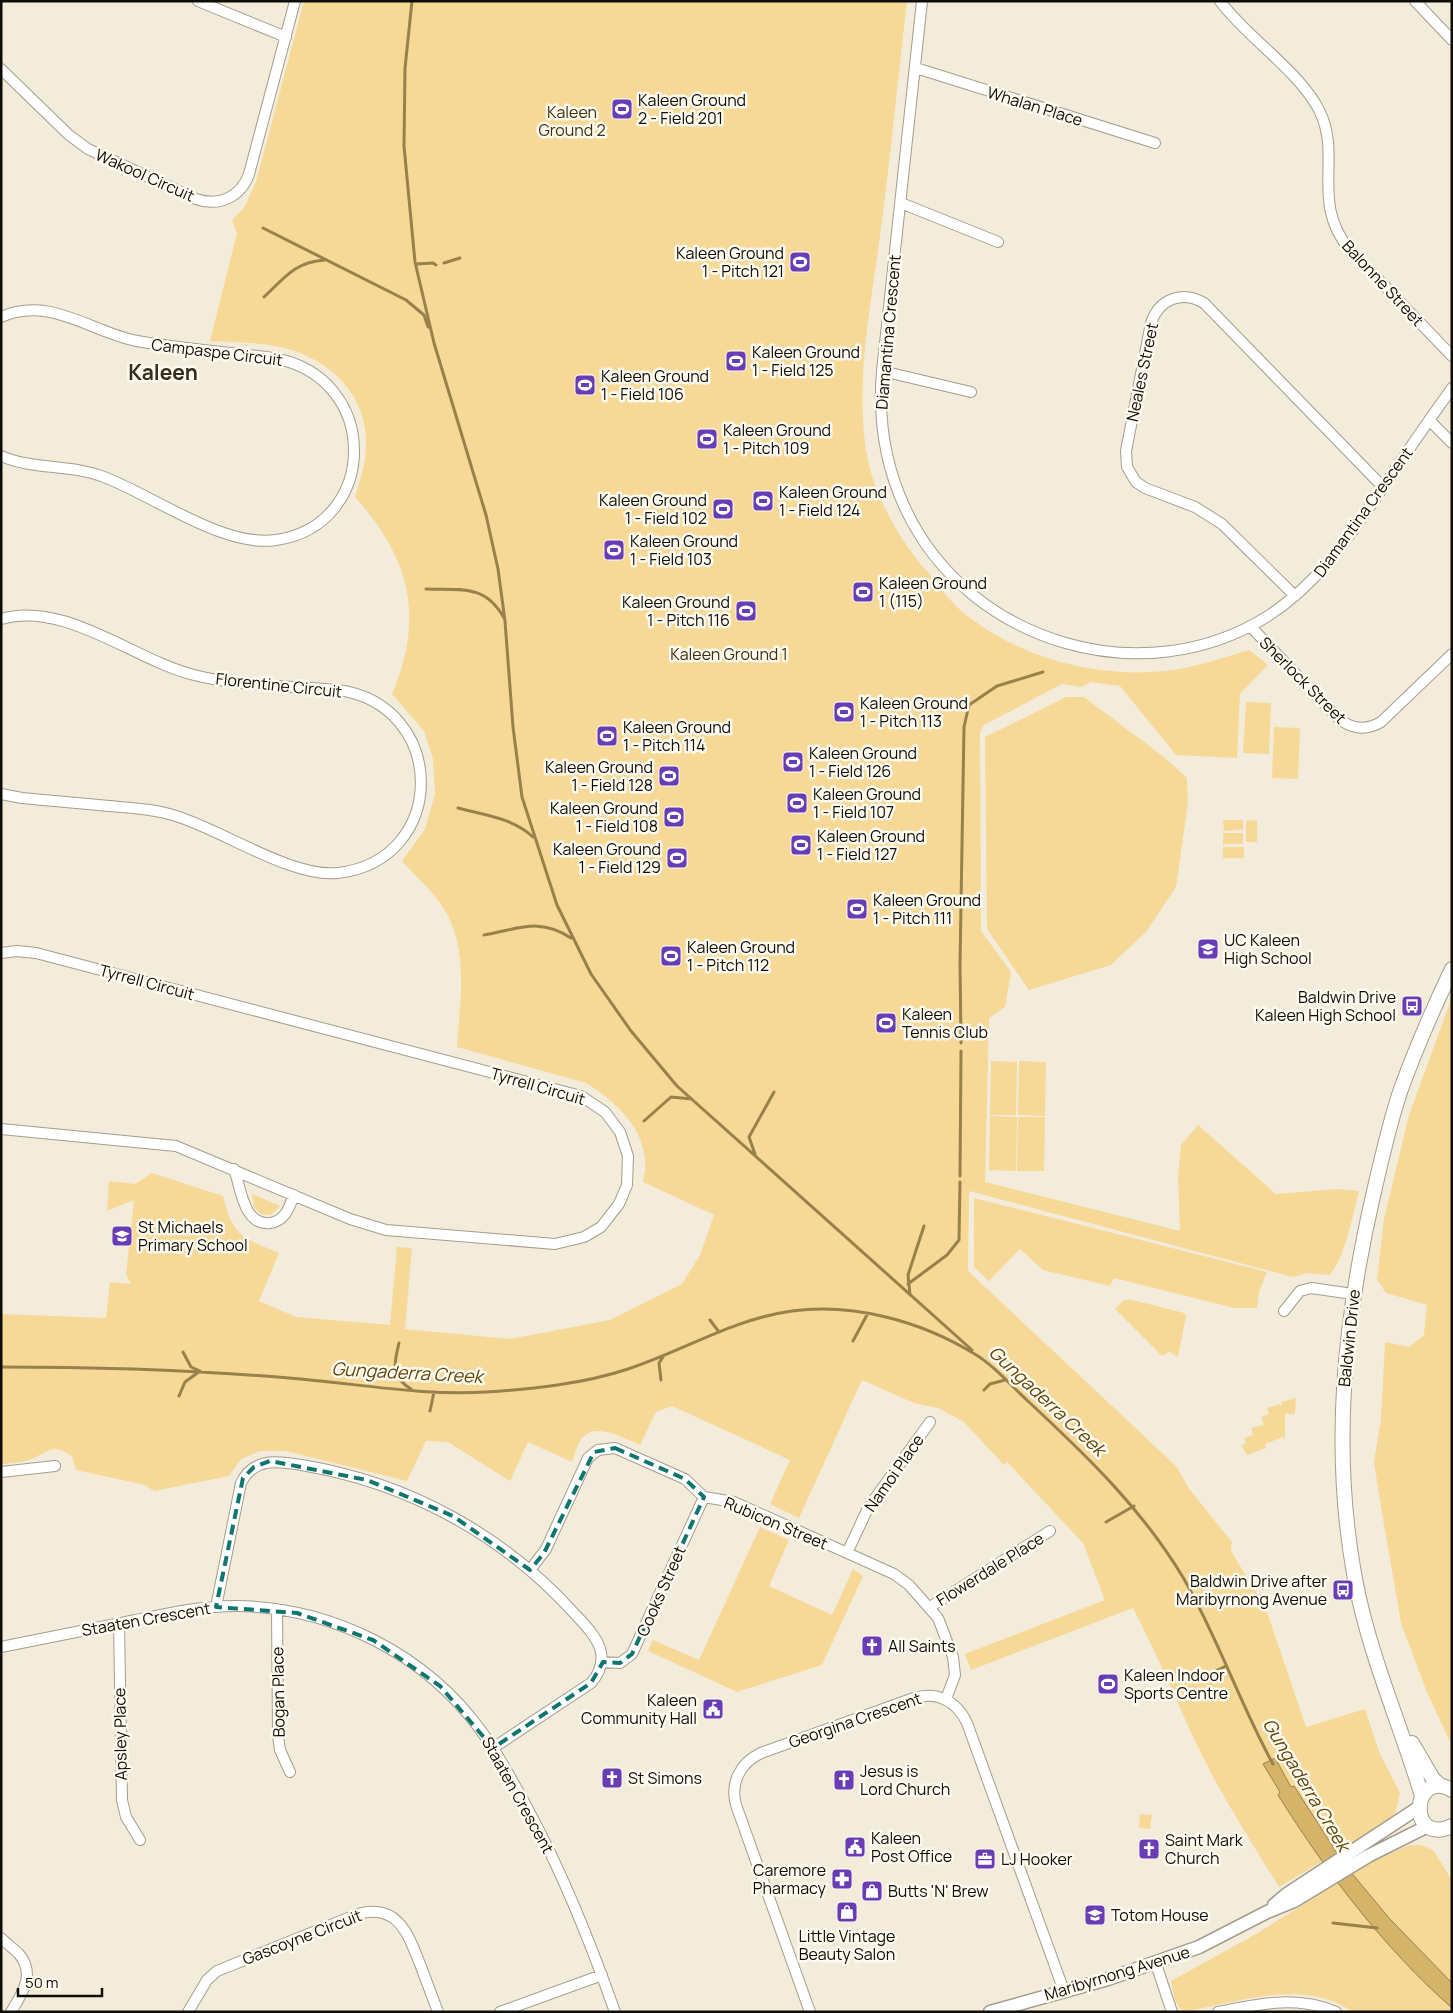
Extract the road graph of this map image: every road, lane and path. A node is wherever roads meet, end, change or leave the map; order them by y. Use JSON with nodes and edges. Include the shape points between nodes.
{"nodes":[{"id":1,"x":198,"y":1,"type":"edge"},
{"id":2,"x":295,"y":1,"type":"edge"},
{"id":3,"x":922,"y":1,"type":"edge"},
{"id":4,"x":1220,"y":1,"type":"edge"},
{"id":5,"x":1415,"y":1,"type":"edge"},
{"id":6,"x":286,"y":36,"type":"junction"},
{"id":7,"x":1452,"y":40,"type":"edge"},
{"id":8,"x":916,"y":68,"type":"junction"},
{"id":9,"x":1,"y":69,"type":"edge"},
{"id":10,"x":1154,"y":143,"type":"dead end"},
{"id":11,"x":901,"y":203,"type":"junction"},
{"id":12,"x":998,"y":242,"type":"dead end"},
{"id":13,"x":1,"y":317,"type":"edge"},
{"id":14,"x":1452,"y":356,"type":"edge"},
{"id":15,"x":882,"y":371,"type":"junction"},
{"id":16,"x":1452,"y":388,"type":"edge"},
{"id":17,"x":971,"y":392,"type":"dead end"},
{"id":18,"x":1429,"y":420,"type":"junction"},
{"id":19,"x":1452,"y":443,"type":"edge"},
{"id":20,"x":1,"y":456,"type":"edge"},
{"id":21,"x":1383,"y":487,"type":"junction"},
{"id":22,"x":1296,"y":596,"type":"junction"},
{"id":23,"x":1,"y":619,"type":"edge"},
{"id":24,"x":1250,"y":626,"type":"junction"},
{"id":25,"x":1452,"y":654,"type":"edge"},
{"id":26,"x":1,"y":794,"type":"edge"},
{"id":27,"x":1,"y":953,"type":"edge"},
{"id":28,"x":1452,"y":969,"type":"edge"},
{"id":29,"x":1,"y":1129,"type":"edge"},
{"id":30,"x":234,"y":1169,"type":"junction"},
{"id":31,"x":294,"y":1195,"type":"junction"},
{"id":32,"x":1353,"y":1294,"type":"junction"},
{"id":33,"x":1284,"y":1311,"type":"dead end"},
{"id":34,"x":930,"y":1422,"type":"dead end"},
{"id":35,"x":55,"y":1466,"type":"dead end"},
{"id":36,"x":1,"y":1472,"type":"edge"},
{"id":37,"x":704,"y":1497,"type":"junction"},
{"id":38,"x":1050,"y":1531,"type":"dead end"},
{"id":39,"x":848,"y":1553,"type":"junction"},
{"id":40,"x":530,"y":1570,"type":"junction"},
{"id":41,"x":216,"y":1606,"type":"junction"},
{"id":42,"x":930,"y":1606,"type":"junction"},
{"id":43,"x":276,"y":1609,"type":"junction"},
{"id":44,"x":119,"y":1623,"type":"junction"},
{"id":45,"x":1,"y":1647,"type":"edge"},
{"id":46,"x":602,"y":1662,"type":"junction"},
{"id":47,"x":946,"y":1699,"type":"junction"},
{"id":48,"x":1396,"y":1716,"type":"junction"},
{"id":49,"x":493,"y":1748,"type":"junction"},
{"id":50,"x":290,"y":1772,"type":"dead end"},
{"id":51,"x":1446,"y":1788,"type":"edge"},
{"id":52,"x":1420,"y":1802,"type":"junction"},
{"id":53,"x":1439,"y":1827,"type":"edge"},
{"id":54,"x":140,"y":1840,"type":"dead end"},
{"id":55,"x":1452,"y":1840,"type":"edge"},
{"id":56,"x":1364,"y":1851,"type":"junction"},
{"id":57,"x":1,"y":1938,"type":"edge"},
{"id":58,"x":1156,"y":1964,"type":"junction"},
{"id":59,"x":602,"y":1975,"type":"junction"},
{"id":60,"x":1064,"y":1991,"type":"junction"},
{"id":61,"x":11,"y":2012,"type":"edge"},
{"id":62,"x":188,"y":2012,"type":"edge"},
{"id":63,"x":438,"y":2012,"type":"edge"},
{"id":64,"x":500,"y":2012,"type":"edge"},
{"id":65,"x":615,"y":2012,"type":"edge"},
{"id":66,"x":810,"y":2012,"type":"edge"},
{"id":67,"x":990,"y":2012,"type":"edge"},
{"id":68,"x":1172,"y":2012,"type":"edge"},
{"id":69,"x":1218,"y":2012,"type":"edge"},
{"id":70,"x":1336,"y":2012,"type":"edge"}],
"edges":[{"from":1,"to":6,"type":"street"},
{"from":2,"to":6,"type":"street","name":"Wakool Circuit"},
{"from":3,"to":8,"type":"street","name":"Diamantina Crescent"},
{"from":4,"to":14,"type":"street","name":"Balonne Street","via":[[1305,90],[1321,114],[1327,142],[1329,208],[1338,235]]},
{"from":5,"to":7,"type":"street"},
{"from":6,"to":9,"type":"street","name":"Wakool Circuit","via":[[247,180],[234,195],[216,202],[196,199],[88,149]]},
{"from":8,"to":10,"type":"street","name":"Whalan Place"},
{"from":8,"to":11,"type":"street","name":"Diamantina Crescent"},
{"from":11,"to":12,"type":"street"},
{"from":11,"to":15,"type":"street","name":"Diamantina Crescent"},
{"from":13,"to":20,"type":"street","name":"Campaspe Circuit","via":[[25,310],[44,310],[135,341],[295,363],[319,376],[338,396],[352,426],[354,447],[349,480],[329,512],[298,534],[266,541],[233,536],[93,473]]},
{"from":15,"to":17,"type":"street"},
{"from":15,"to":24,"type":"street","name":"Diamantina Crescent","via":[[880,407],[884,443],[906,512],[935,557],[988,607],[1036,634],[1071,646],[1107,652],[1144,654],[1180,650]]},
{"from":16,"to":18,"type":"street","name":"Diamantina Crescent"},
{"from":18,"to":19,"type":"street"},
{"from":18,"to":21,"type":"street","name":"Diamantina Crescent"},
{"from":21,"to":22,"type":"street","name":"Diamantina Crescent","via":[[1334,558]]},
{"from":21,"to":22,"type":"street","name":"Neales Street","via":[[1204,303],[1189,296],[1178,297],[1159,308],[1152,323],[1126,451],[1129,473],[1145,488],[1181,500],[1222,524]]},
{"from":22,"to":24,"type":"street","name":"Diamantina Crescent"},
{"from":23,"to":26,"type":"street","name":"Florentine Circuit","via":[[24,614],[56,618],[195,675],[359,694],[379,704],[403,726],[414,745],[422,777],[418,809],[402,838],[387,854],[368,865],[336,873],[314,872],[293,866],[165,813]]},
{"from":24,"to":25,"type":"street","name":"Sherlock Street","via":[[1338,718],[1359,728],[1381,722]]},
{"from":27,"to":31,"type":"street","name":"Tyrrell Circuit","via":[[36,953],[571,1093],[590,1100],[612,1119],[628,1156],[626,1185],[614,1212],[592,1232],[565,1243],[386,1230],[356,1222]]},
{"from":28,"to":32,"type":"main road","name":"Baldwin Drive","via":[[1401,1091],[1374,1191]]},
{"from":29,"to":30,"type":"street","name":"Tyrrell Circuit","via":[[164,1143],[188,1149]]},
{"from":30,"to":31,"type":"street","name":"Tyrrell Circuit"},
{"from":30,"to":31,"type":"street","via":[[245,1205],[258,1222],[274,1222],[285,1216]]},
{"from":32,"to":33,"type":"street","via":[[1311,1288],[1300,1291]]},
{"from":32,"to":48,"type":"main road","name":"Baldwin Drive","via":[[1341,1424],[1344,1500],[1355,1578],[1372,1653]]},
{"from":34,"to":39,"type":"street","name":"Namoi Place","via":[[868,1508]]},
{"from":35,"to":36,"type":"street"},
{"from":37,"to":39,"type":"street","name":"Rubicon Street","via":[[734,1502]]},
{"from":37,"to":40,"type":"street","name":"Rubicon Street","via":[[688,1481],[627,1453],[611,1447],[598,1450],[588,1458],[544,1553]]},
{"from":37,"to":46,"type":"street","name":"Cooks Street","via":[[632,1654],[620,1663]]},
{"from":38,"to":42,"type":"street","name":"Flowerdale Place"},
{"from":39,"to":42,"type":"street","name":"Rubicon Street","via":[[900,1577]]},
{"from":40,"to":41,"type":"street","via":[[473,1528],[411,1496],[344,1473],[270,1462],[254,1467],[240,1483]]},
{"from":40,"to":46,"type":"street","via":[[595,1638]]},
{"from":41,"to":43,"type":"street","name":"Staaten Crescent"},
{"from":41,"to":44,"type":"street","name":"Staaten Crescent"},
{"from":42,"to":47,"type":"street","name":"Rubicon Street","via":[[941,1624],[955,1663],[954,1680]]},
{"from":43,"to":49,"type":"street","name":"Staaten Crescent","via":[[336,1624],[397,1653],[425,1672],[455,1700]]},
{"from":43,"to":50,"type":"street","name":"Bogan Place","via":[[278,1736],[280,1750]]},
{"from":44,"to":45,"type":"street","name":"Staaten Crescent"},
{"from":44,"to":54,"type":"street","name":"Apsley Place","via":[[122,1800],[126,1817]]},
{"from":46,"to":49,"type":"street","via":[[598,1674],[586,1687]]},
{"from":47,"to":60,"type":"street","name":"Georgina Crescent","via":[[961,1712],[967,1723]]},
{"from":47,"to":66,"type":"street","name":"Georgina Crescent","via":[[920,1696],[873,1712],[755,1756],[738,1774],[734,1793],[736,1805]]},
{"from":48,"to":51,"type":"main road","name":"Baldwin Drive","via":[[1433,1779]]},
{"from":48,"to":52,"type":"main road","name":"Baldwin Drive"},
{"from":49,"to":59,"type":"street","name":"Staaten Crescent","via":[[556,1864]]},
{"from":51,"to":52,"type":"main road","via":[[1427,1790]]},
{"from":52,"to":53,"type":"main road","name":"Baldwin Drive","via":[[1422,1821]]},
{"from":52,"to":56,"type":"street","name":"Maribyrnong Avenue"},
{"from":53,"to":55,"type":"main road"},
{"from":53,"to":56,"type":"street","name":"Maribyrnong Avenue"},
{"from":56,"to":58,"type":"street","name":"Maribyrnong Avenue","via":[[1313,1883],[1287,1894],[1267,1912],[1220,1938]]},
{"from":57,"to":61,"type":"street","via":[[22,1958],[27,1974],[24,1991]]},
{"from":58,"to":60,"type":"street","name":"Maribyrnong Avenue"},
{"from":58,"to":68,"type":"street"},
{"from":59,"to":64,"type":"street"},
{"from":59,"to":65,"type":"street","name":"Staaten Crescent"},
{"from":60,"to":67,"type":"street","name":"Maribyrnong Avenue"},
{"from":62,"to":63,"type":"street","name":"Gascoyne Circuit","via":[[207,1980],[217,1971],[358,1914],[372,1912],[391,1916],[405,1930]]},
{"from":69,"to":70,"type":"street","via":[[1292,2001],[1316,2004]]}]}
